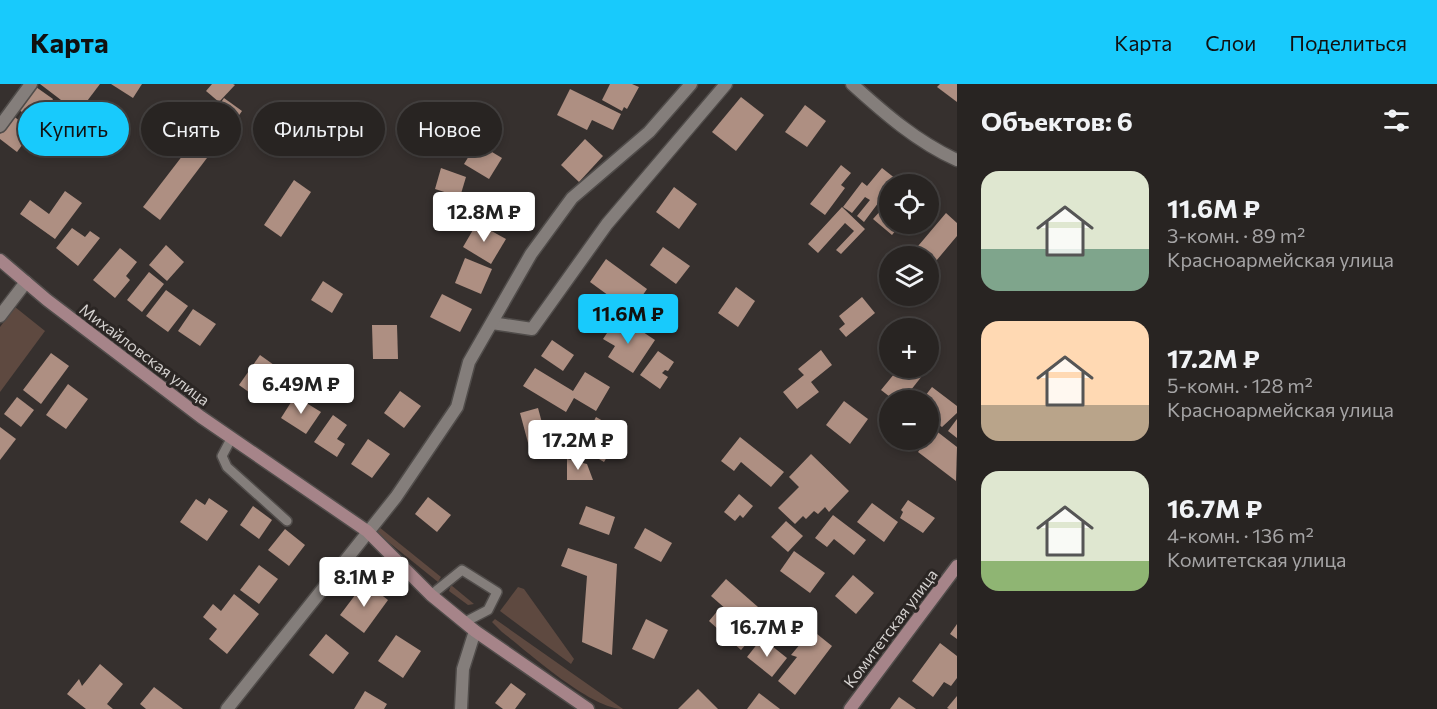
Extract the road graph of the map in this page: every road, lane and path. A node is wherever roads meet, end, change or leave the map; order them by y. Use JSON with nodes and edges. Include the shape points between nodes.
{"nodes":[{"id":1,"x":31,"y":84,"type":"edge"},
{"id":2,"x":691,"y":84,"type":"edge"},
{"id":3,"x":726,"y":84,"type":"edge"},
{"id":4,"x":852,"y":84,"type":"edge"},
{"id":5,"x":0,"y":126,"type":"edge"},
{"id":6,"x":957,"y":160,"type":"edge"},
{"id":7,"x":0,"y":260,"type":"edge"},
{"id":8,"x":26,"y":282,"type":"junction"},
{"id":9,"x":0,"y":316,"type":"edge"},
{"id":10,"x":492,"y":323,"type":"junction"},
{"id":11,"x":231,"y":438,"type":"junction"},
{"id":12,"x":286,"y":522,"type":"dead end"},
{"id":13,"x":367,"y":531,"type":"junction"},
{"id":14,"x":957,"y":566,"type":"edge"},
{"id":15,"x":431,"y":595,"type":"junction"},
{"id":16,"x":465,"y":622,"type":"junction"},
{"id":17,"x":475,"y":630,"type":"junction"},
{"id":18,"x":462,"y":708,"type":"edge"},
{"id":19,"x":227,"y":709,"type":"edge"},
{"id":20,"x":588,"y":709,"type":"edge"},
{"id":21,"x":850,"y":709,"type":"edge"}],
"edges":[{"from":1,"to":5,"type":"street"},
{"from":2,"to":10,"type":"street","via":[[649,132],[572,198],[531,254]]},
{"from":3,"to":10,"type":"street","via":[[607,224],[532,329]]},
{"from":4,"to":6,"type":"street","via":[[936,150]]},
{"from":7,"to":8,"type":"main road","name":"Михайловская улица"},
{"from":8,"to":9,"type":"street"},
{"from":8,"to":11,"type":"main road","name":"Михайловская улица"},
{"from":10,"to":13,"type":"street","via":[[469,362],[457,407],[396,497]]},
{"from":11,"to":12,"type":"lane","via":[[222,456],[227,467]]},
{"from":11,"to":13,"type":"main road","name":"Михайловская улица"},
{"from":13,"to":15,"type":"main road","name":"Михайловская улица"},
{"from":13,"to":19,"type":"street"},
{"from":14,"to":21,"type":"main road","name":"Комитетская улица"},
{"from":15,"to":16,"type":"main road","name":"Михайловская улица"},
{"from":15,"to":16,"type":"lane","via":[[462,570],[497,592],[488,610]]},
{"from":16,"to":17,"type":"main road","name":"Михайловская улица"},
{"from":17,"to":18,"type":"street","via":[[463,669]]},
{"from":17,"to":20,"type":"main road","name":"Михайловская улица"}]}
